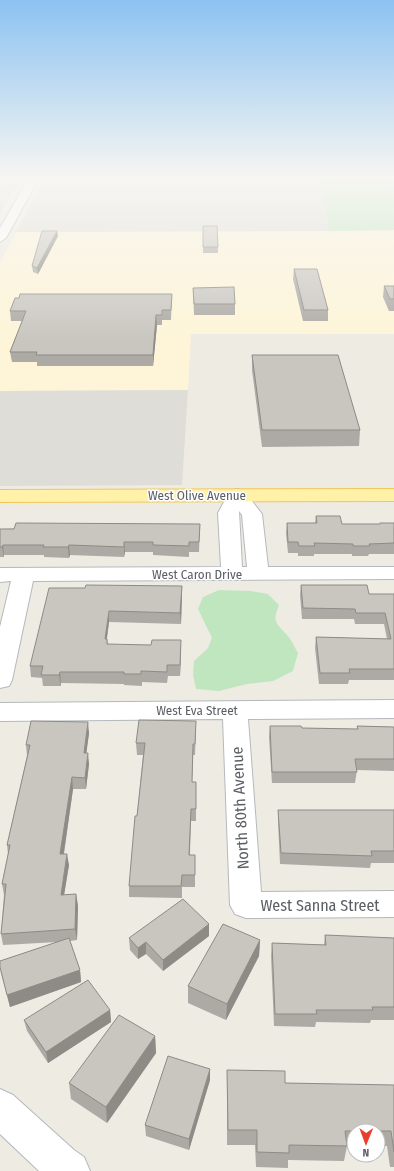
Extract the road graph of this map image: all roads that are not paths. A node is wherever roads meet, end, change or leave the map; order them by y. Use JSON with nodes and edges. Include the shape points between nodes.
{"nodes":[{"id":1,"x":237,"y":495,"type":"junction"},
{"id":2,"x":394,"y":495,"type":"edge"},
{"id":3,"x":0,"y":496,"type":"edge"},
{"id":4,"x":394,"y":573,"type":"edge"},
{"id":5,"x":232,"y":574,"type":"junction"},
{"id":6,"x":258,"y":574,"type":"junction"},
{"id":7,"x":0,"y":575,"type":"edge"},
{"id":8,"x":24,"y":575,"type":"junction"},
{"id":9,"x":0,"y":680,"type":"edge"},
{"id":10,"x":394,"y":709,"type":"edge"},
{"id":11,"x":235,"y":710,"type":"junction"},
{"id":12,"x":0,"y":712,"type":"edge"},
{"id":13,"x":394,"y":904,"type":"edge"},
{"id":14,"x":246,"y":905,"type":"joint"},
{"id":15,"x":0,"y":1108,"type":"edge"},
{"id":16,"x":70,"y":1171,"type":"edge"}],
"edges":[{"from":1,"to":2,"type":"main road","name":"West Olive Avenue"},
{"from":1,"to":3,"type":"main road","name":"West Olive Avenue"},
{"from":1,"to":5,"type":"street","via":[[228,513]]},
{"from":1,"to":6,"type":"street","via":[[252,514]]},
{"from":4,"to":6,"type":"street","name":"West Caron Drive"},
{"from":5,"to":6,"type":"street","name":"West Caron Drive"},
{"from":5,"to":8,"type":"street","name":"West Caron Drive"},
{"from":7,"to":8,"type":"street","name":"West Caron Drive"},
{"from":8,"to":9,"type":"street"},
{"from":10,"to":11,"type":"street","name":"West Eva Street"},
{"from":11,"to":12,"type":"street","name":"West Eva Street"},
{"from":11,"to":14,"type":"street","name":"North 80th Avenue"},
{"from":13,"to":14,"type":"street","name":"West Sanna Street"},
{"from":15,"to":16,"type":"street"}]}
